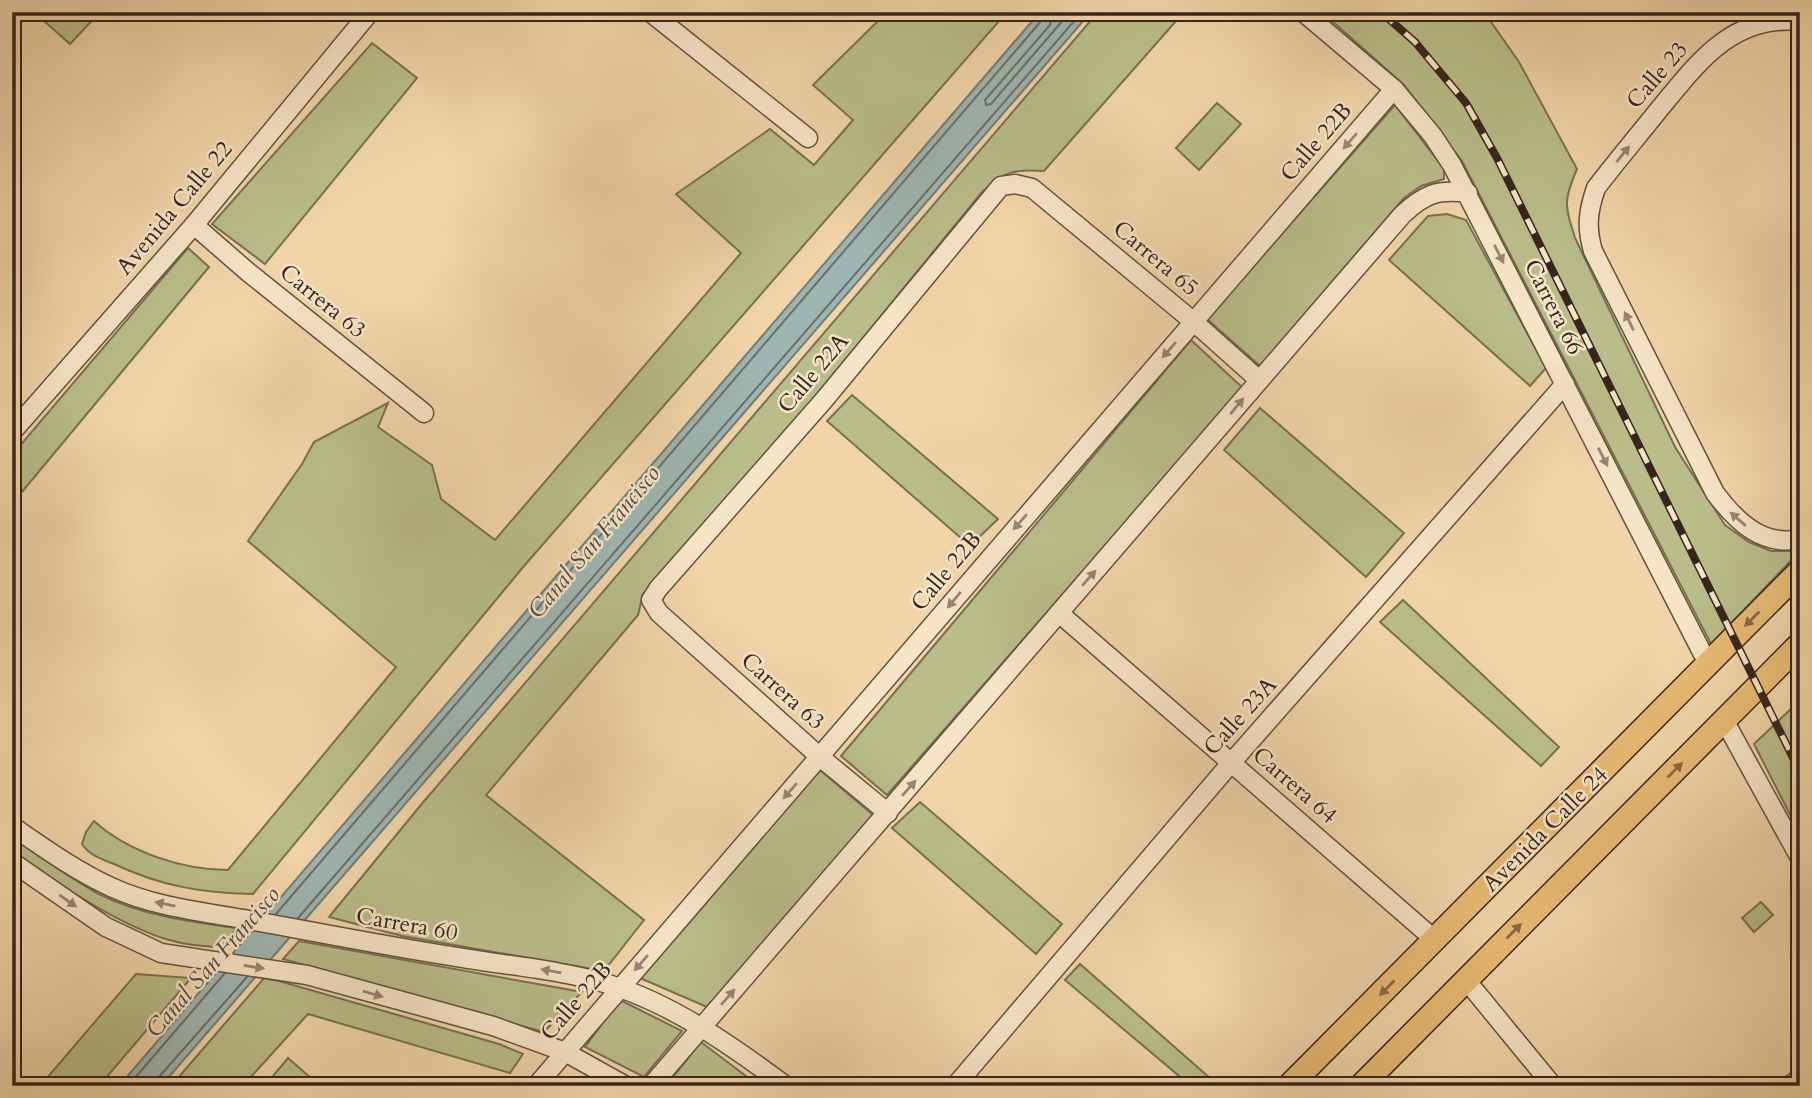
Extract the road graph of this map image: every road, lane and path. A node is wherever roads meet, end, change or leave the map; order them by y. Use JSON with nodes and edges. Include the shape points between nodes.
{"nodes":[{"id":1,"x":370,"y":12,"type":"edge"},
{"id":2,"x":650,"y":12,"type":"edge"},
{"id":3,"x":1303,"y":12,"type":"edge"},
{"id":4,"x":1800,"y":21,"type":"edge"},
{"id":5,"x":1394,"y":89,"type":"junction"},
{"id":6,"x":808,"y":138,"type":"dead end"},
{"id":7,"x":1015,"y":184,"type":"joint"},
{"id":8,"x":1468,"y":193,"type":"junction"},
{"id":9,"x":194,"y":225,"type":"junction"},
{"id":10,"x":1194,"y":322,"type":"junction"},
{"id":11,"x":1259,"y":380,"type":"junction"},
{"id":12,"x":1565,"y":384,"type":"junction"},
{"id":13,"x":424,"y":413,"type":"dead end"},
{"id":14,"x":12,"y":432,"type":"edge"},
{"id":15,"x":1800,"y":539,"type":"edge"},
{"id":16,"x":1800,"y":570,"type":"edge"},
{"id":17,"x":651,"y":600,"type":"joint"},
{"id":18,"x":1059,"y":613,"type":"junction"},
{"id":19,"x":1800,"y":644,"type":"edge"},
{"id":20,"x":1708,"y":664,"type":"junction"},
{"id":21,"x":1724,"y":720,"type":"junction"},
{"id":22,"x":820,"y":757,"type":"junction"},
{"id":23,"x":1231,"y":762,"type":"junction"},
{"id":24,"x":888,"y":813,"type":"junction"},
{"id":25,"x":12,"y":826,"type":"edge"},
{"id":26,"x":1800,"y":858,"type":"edge"},
{"id":27,"x":12,"y":862,"type":"edge"},
{"id":28,"x":1435,"y":940,"type":"junction"},
{"id":29,"x":1466,"y":980,"type":"junction"},
{"id":30,"x":620,"y":988,"type":"junction"},
{"id":31,"x":701,"y":1027,"type":"junction"},
{"id":32,"x":565,"y":1052,"type":"junction"},
{"id":33,"x":536,"y":1086,"type":"edge"},
{"id":34,"x":626,"y":1086,"type":"edge"},
{"id":35,"x":651,"y":1086,"type":"edge"},
{"id":36,"x":786,"y":1086,"type":"edge"},
{"id":37,"x":955,"y":1086,"type":"edge"},
{"id":38,"x":1289,"y":1086,"type":"edge"},
{"id":39,"x":1361,"y":1086,"type":"edge"},
{"id":40,"x":1553,"y":1086,"type":"edge"}],
"edges":[{"from":1,"to":9,"type":"street","name":"Avenida Calle 22"},
{"from":2,"to":6,"type":"street"},
{"from":3,"to":5,"type":"street","name":"Carrera 66"},
{"from":15,"to":4,"type":"street","name":"Calle 23","one_way":true,"via":[[1775,541],[1761,536],[1729,512],[1714,493],[1587,232],[1596,188],[1698,62],[1740,31],[1761,23]]},
{"from":5,"to":8,"type":"street","name":"Carrera 66","via":[[1433,136]]},
{"from":5,"to":10,"type":"street","name":"Calle 22B","one_way":true},
{"from":7,"to":10,"type":"street","name":"Carrera 65","via":[[1032,188]]},
{"from":7,"to":17,"type":"street","name":"Calle 22A","via":[[1002,186]]},
{"from":8,"to":11,"type":"street","via":[[1438,192],[1403,214]]},
{"from":8,"to":12,"type":"street","name":"Carrera 66","one_way":true},
{"from":9,"to":13,"type":"street","name":"Carrera 63"},
{"from":9,"to":14,"type":"street","name":"Avenida Calle 22"},
{"from":10,"to":11,"type":"street","name":"Carrera 65"},
{"from":10,"to":22,"type":"street","name":"Calle 22B","one_way":true},
{"from":18,"to":11,"type":"street","one_way":true},
{"from":12,"to":20,"type":"street","name":"Carrera 66","one_way":true},
{"from":12,"to":23,"type":"street","name":"Calle 23A"},
{"from":16,"to":20,"type":"main road","name":"Avenida Calle 24","one_way":true},
{"from":17,"to":22,"type":"street","name":"Carrera 63","via":[[659,613]]},
{"from":18,"to":23,"type":"street","name":"Carrera 64"},
{"from":24,"to":18,"type":"street","one_way":true},
{"from":19,"to":21,"type":"main road"},
{"from":20,"to":28,"type":"main road","name":"Avenida Calle 24"},
{"from":21,"to":26,"type":"street"},
{"from":29,"to":21,"type":"main road","one_way":true},
{"from":22,"to":24,"type":"street","name":"Carrera 63"},
{"from":22,"to":30,"type":"street","name":"Calle 22B","one_way":true},
{"from":23,"to":28,"type":"street","name":"Carrera 64"},
{"from":23,"to":37,"type":"street","name":"Calle 23A"},
{"from":31,"to":24,"type":"street","one_way":true},
{"from":30,"to":25,"type":"street","name":"Carrera 60","one_way":true,"via":[[573,975],[149,901],[111,887]]},
{"from":27,"to":32,"type":"street","one_way":true,"via":[[106,927],[161,953],[307,975],[493,1026]]},
{"from":28,"to":38,"type":"main road","name":"Avenida Calle 24","one_way":true},
{"from":29,"to":39,"type":"main road"},
{"from":29,"to":40,"type":"street"},
{"from":30,"to":31,"type":"street","name":"Carrera 60"},
{"from":30,"to":32,"type":"street","name":"Calle 22B"},
{"from":31,"to":35,"type":"street"},
{"from":31,"to":36,"type":"street","name":"Carrera 60"},
{"from":32,"to":33,"type":"street","name":"Calle 22B"},
{"from":32,"to":34,"type":"street"}]}
